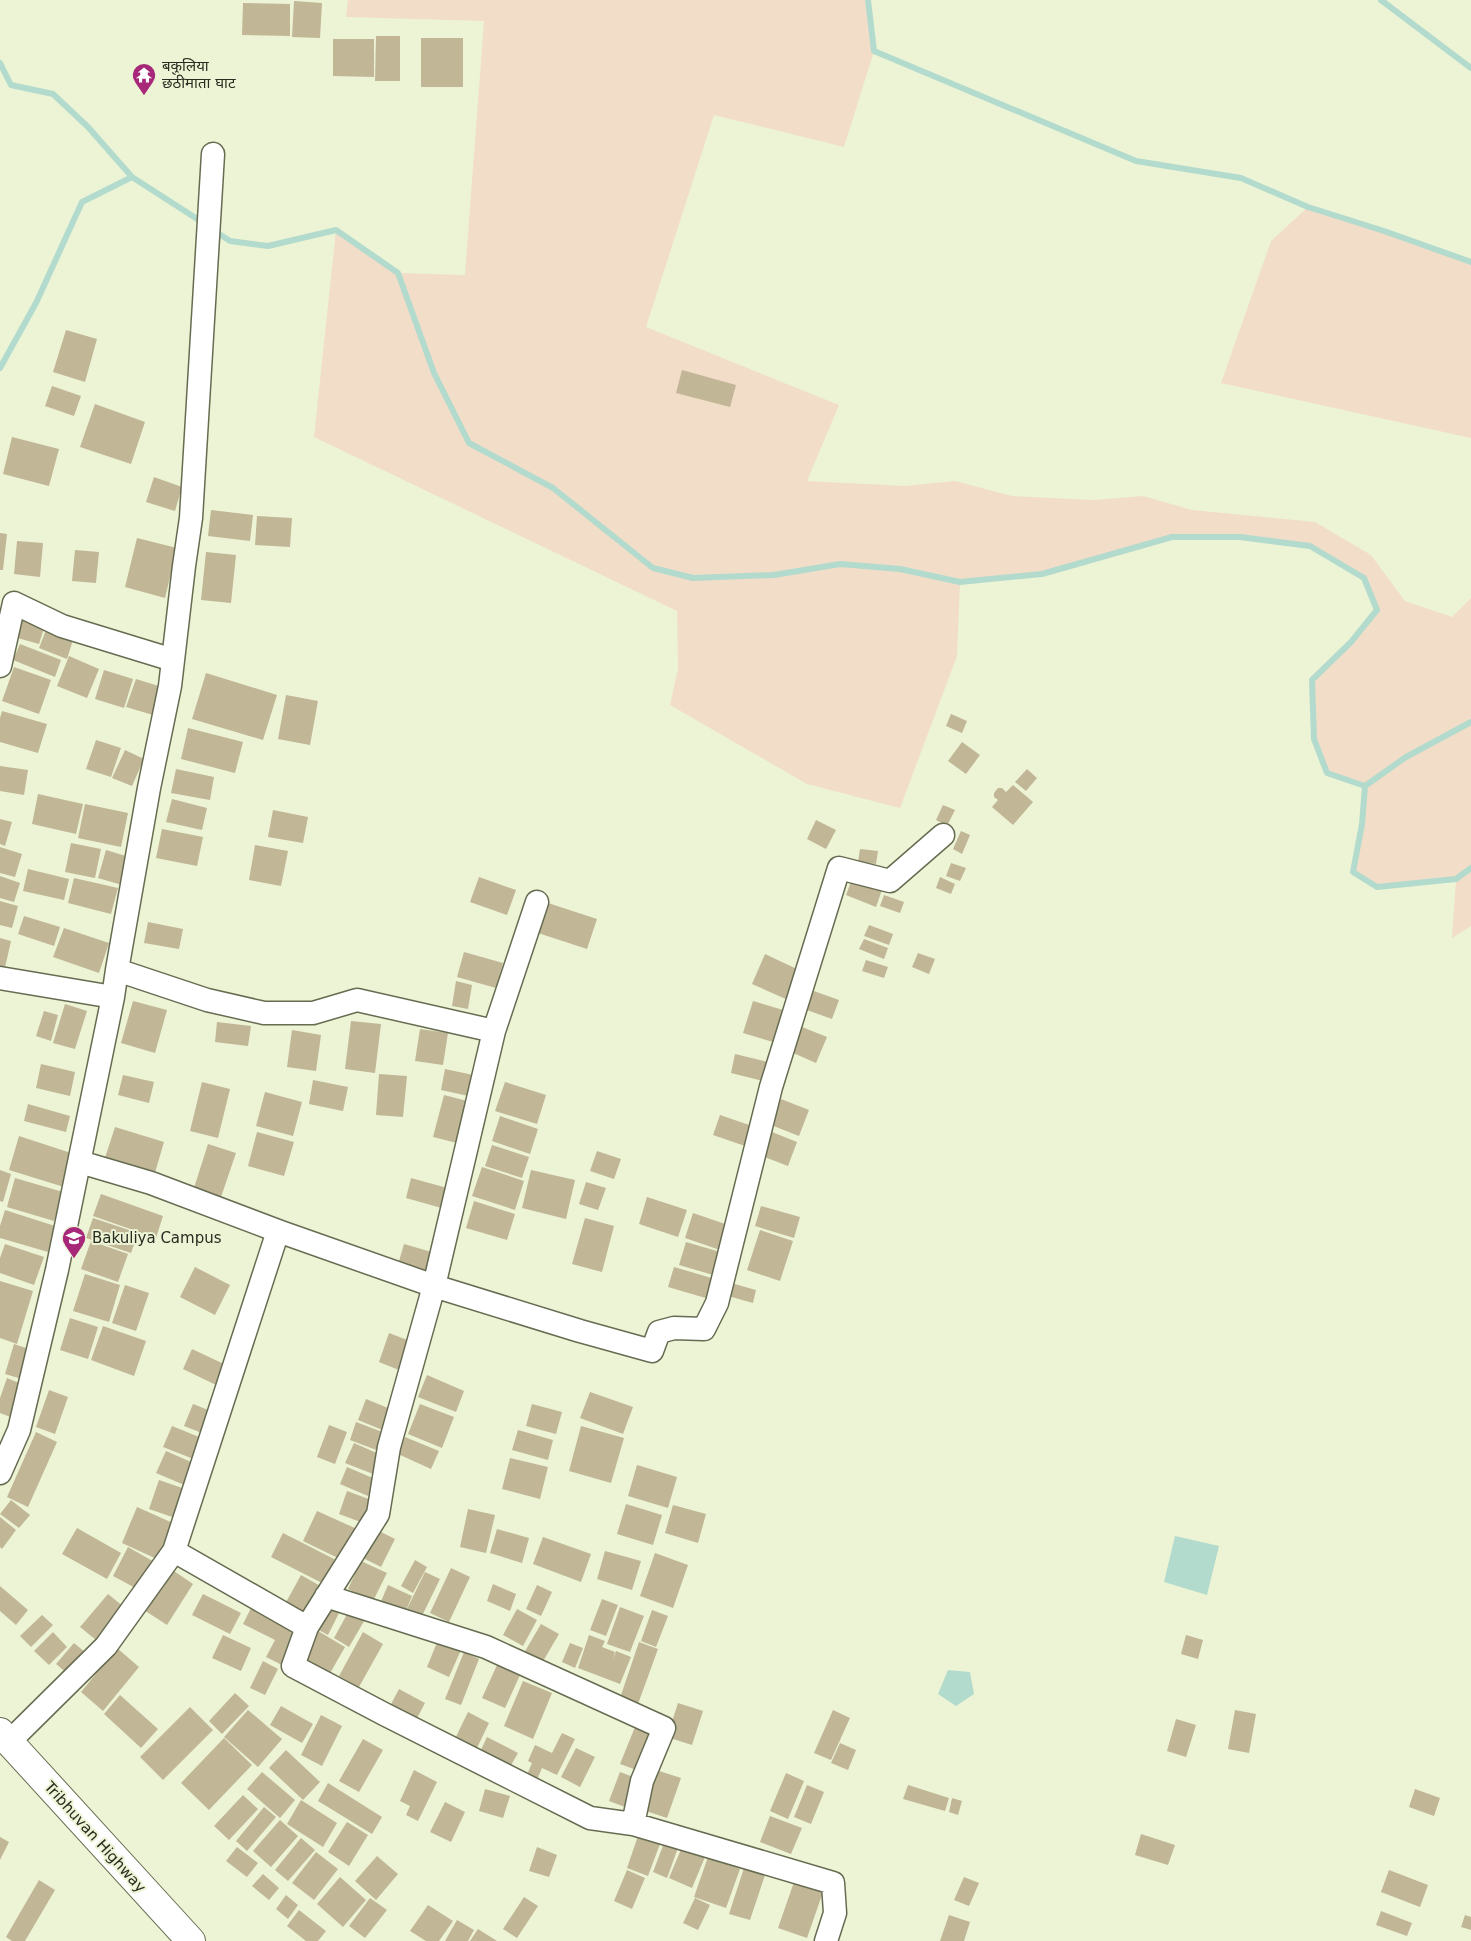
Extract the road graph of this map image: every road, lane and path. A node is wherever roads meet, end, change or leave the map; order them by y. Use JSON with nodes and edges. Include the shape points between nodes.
{"nodes":[{"id":1,"x":213,"y":154,"type":"dead end"},
{"id":2,"x":173,"y":660,"type":"junction"},
{"id":3,"x":0,"y":666,"type":"edge"},
{"id":4,"x":943,"y":835,"type":"dead end"},
{"id":5,"x":537,"y":902,"type":"dead end"},
{"id":6,"x":117,"y":970,"type":"junction"},
{"id":7,"x":0,"y":978,"type":"edge"},
{"id":8,"x":114,"y":997,"type":"junction"},
{"id":9,"x":494,"y":1031,"type":"junction"},
{"id":10,"x":80,"y":1162,"type":"junction"},
{"id":11,"x":278,"y":1231,"type":"junction"},
{"id":12,"x":434,"y":1286,"type":"junction"},
{"id":13,"x":0,"y":1473,"type":"edge"},
{"id":14,"x":174,"y":1551,"type":"junction"},
{"id":15,"x":326,"y":1596,"type":"junction"},
{"id":16,"x":307,"y":1627,"type":"junction"},
{"id":17,"x":5,"y":1737,"type":"edge"},
{"id":18,"x":632,"y":1824,"type":"junction"},
{"id":19,"x":831,"y":1940,"type":"edge"},
{"id":20,"x":191,"y":1941,"type":"edge"}],
"edges":[{"from":1,"to":2,"type":"street","via":[[191,518]]},
{"from":2,"to":3,"type":"street","via":[[62,626],[14,603]]},
{"from":2,"to":6,"type":"street"},
{"from":4,"to":12,"type":"street","via":[[890,880],[839,868],[771,1087],[717,1303],[704,1329],[674,1328],[659,1332],[652,1351]]},
{"from":5,"to":9,"type":"street"},
{"from":6,"to":8,"type":"street"},
{"from":6,"to":9,"type":"street","via":[[207,1000],[264,1014],[313,1013],[357,1000]]},
{"from":7,"to":8,"type":"street"},
{"from":8,"to":10,"type":"street"},
{"from":9,"to":12,"type":"street"},
{"from":10,"to":11,"type":"street","via":[[151,1183]]},
{"from":10,"to":13,"type":"street","via":[[19,1430]]},
{"from":11,"to":12,"type":"street"},
{"from":11,"to":14,"type":"street"},
{"from":12,"to":15,"type":"street","via":[[389,1448],[378,1514]]},
{"from":14,"to":16,"type":"street"},
{"from":14,"to":17,"type":"street","via":[[106,1646]]},
{"from":15,"to":16,"type":"street"},
{"from":15,"to":18,"type":"street","via":[[486,1647],[664,1728],[642,1781]]},
{"from":16,"to":18,"type":"street","via":[[293,1666],[590,1818]]},
{"from":17,"to":20,"type":"highway","name":"Tribhuvan Highway"},
{"from":18,"to":19,"type":"street","via":[[833,1883],[835,1913]]}]}
